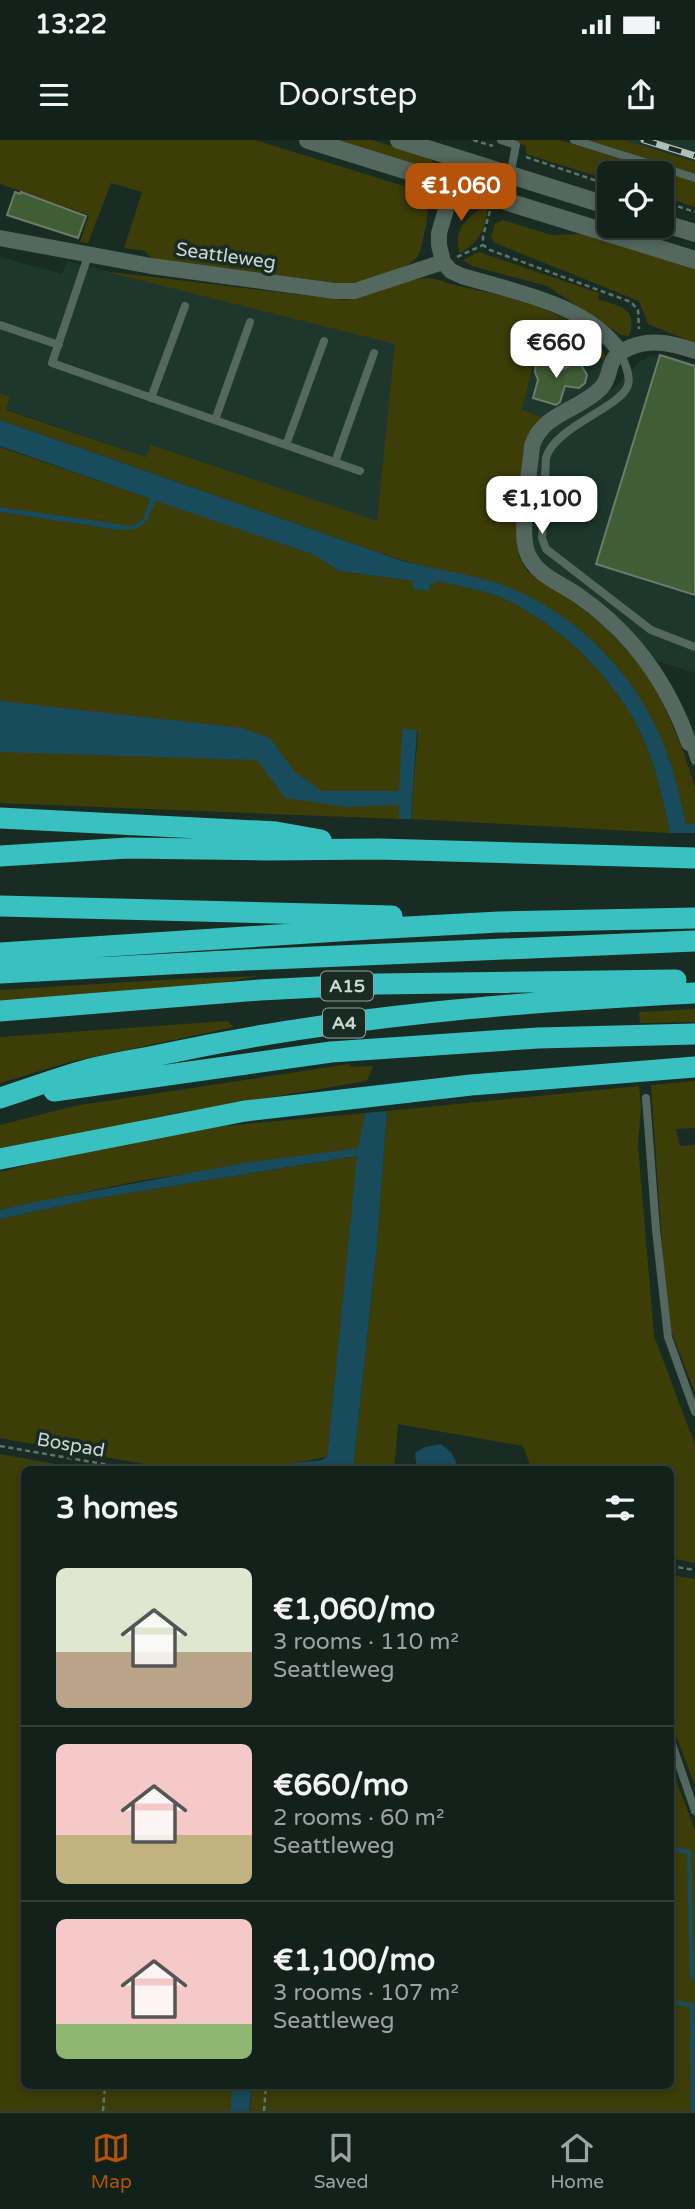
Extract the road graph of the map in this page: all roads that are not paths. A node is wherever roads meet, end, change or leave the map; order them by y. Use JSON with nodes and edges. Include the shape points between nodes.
{"nodes":[{"id":1,"x":307,"y":140,"type":"edge"},
{"id":2,"x":399,"y":140,"type":"edge"},
{"id":3,"x":501,"y":140,"type":"edge"},
{"id":4,"x":574,"y":140,"type":"edge"},
{"id":5,"x":461,"y":159,"type":"junction"},
{"id":6,"x":510,"y":176,"type":"junction"},
{"id":7,"x":695,"y":178,"type":"edge"},
{"id":8,"x":453,"y":185,"type":"junction"},
{"id":9,"x":597,"y":202,"type":"edge"},
{"id":10,"x":674,"y":227,"type":"edge"},
{"id":11,"x":695,"y":233,"type":"edge"},
{"id":12,"x":0,"y":238,"type":"edge"},
{"id":13,"x":89,"y":256,"type":"junction"},
{"id":14,"x":695,"y":260,"type":"edge"},
{"id":15,"x":443,"y":262,"type":"junction"},
{"id":16,"x":185,"y":306,"type":"dead end"},
{"id":17,"x":250,"y":322,"type":"dead end"},
{"id":18,"x":0,"y":325,"type":"edge"},
{"id":19,"x":324,"y":341,"type":"dead end"},
{"id":20,"x":59,"y":345,"type":"junction"},
{"id":21,"x":695,"y":351,"type":"edge"},
{"id":22,"x":620,"y":352,"type":"junction"},
{"id":23,"x":374,"y":353,"type":"dead end"},
{"id":24,"x":151,"y":398,"type":"junction"},
{"id":25,"x":215,"y":420,"type":"junction"},
{"id":26,"x":286,"y":445,"type":"junction"},
{"id":27,"x":335,"y":462,"type":"junction"},
{"id":28,"x":360,"y":471,"type":"dead end"},
{"id":29,"x":695,"y":647,"type":"edge"},
{"id":30,"x":689,"y":743,"type":"joint"},
{"id":31,"x":695,"y":761,"type":"edge"},
{"id":32,"x":0,"y":818,"type":"edge"},
{"id":33,"x":394,"y":849,"type":"junction"},
{"id":34,"x":0,"y":856,"type":"edge"},
{"id":35,"x":695,"y":858,"type":"edge"},
{"id":36,"x":0,"y":906,"type":"edge"},
{"id":37,"x":695,"y":918,"type":"edge"},
{"id":38,"x":499,"y":922,"type":"junction"},
{"id":39,"x":695,"y":941,"type":"edge"},
{"id":40,"x":0,"y":953,"type":"edge"},
{"id":41,"x":0,"y":973,"type":"edge"},
{"id":42,"x":695,"y":980,"type":"edge"},
{"id":43,"x":695,"y":993,"type":"edge"},
{"id":44,"x":0,"y":1011,"type":"edge"},
{"id":45,"x":695,"y":1034,"type":"edge"},
{"id":46,"x":695,"y":1067,"type":"edge"},
{"id":47,"x":646,"y":1098,"type":"dead end"},
{"id":48,"x":0,"y":1099,"type":"edge"},
{"id":49,"x":0,"y":1159,"type":"edge"},
{"id":50,"x":695,"y":1412,"type":"edge"},
{"id":51,"x":674,"y":1750,"type":"edge"},
{"id":52,"x":695,"y":1811,"type":"edge"}],
"edges":[{"from":1,"to":8,"type":"main road"},
{"from":2,"to":5,"type":"main road"},
{"from":3,"to":6,"type":"lane","via":[[516,145]]},
{"from":4,"to":7,"type":"lane"},
{"from":5,"to":6,"type":"main road"},
{"from":5,"to":8,"type":"street"},
{"from":6,"to":9,"type":"main road"},
{"from":8,"to":14,"type":"main road"},
{"from":8,"to":15,"type":"street","via":[[439,233]]},
{"from":10,"to":11,"type":"main road"},
{"from":12,"to":13,"type":"street","name":"Seattleweg"},
{"from":13,"to":15,"type":"street","name":"Seattleweg","via":[[334,291],[355,291]]},
{"from":13,"to":20,"type":"lane"},
{"from":15,"to":22,"type":"street","via":[[457,274],[564,309],[599,329]]},
{"from":16,"to":24,"type":"lane"},
{"from":17,"to":25,"type":"lane"},
{"from":18,"to":20,"type":"lane"},
{"from":19,"to":26,"type":"lane"},
{"from":20,"to":24,"type":"lane","via":[[52,363]]},
{"from":21,"to":22,"type":"street","via":[[659,342]]},
{"from":22,"to":29,"type":"lane","via":[[628,387],[548,449],[544,545],[651,631]]},
{"from":22,"to":30,"type":"street","via":[[601,388],[542,425],[536,435],[523,539],[537,569],[610,621],[648,663],[662,681]]},
{"from":23,"to":27,"type":"lane"},
{"from":24,"to":25,"type":"lane"},
{"from":25,"to":26,"type":"lane"},
{"from":26,"to":27,"type":"lane"},
{"from":27,"to":28,"type":"lane"},
{"from":30,"to":31,"type":"lane"},
{"from":32,"to":33,"type":"highway","via":[[276,832]]},
{"from":33,"to":34,"type":"highway","via":[[128,848]]},
{"from":33,"to":35,"type":"highway"},
{"from":36,"to":38,"type":"highway"},
{"from":37,"to":38,"type":"highway"},
{"from":38,"to":40,"type":"highway"},
{"from":39,"to":41,"type":"highway","number":"A15"},
{"from":42,"to":44,"type":"highway","number":"A15","via":[[377,984]]},
{"from":43,"to":48,"type":"highway","number":"A4","via":[[459,1009],[335,1024],[86,1070]]},
{"from":45,"to":48,"type":"highway","number":"A4","via":[[538,1038],[331,1052]]},
{"from":46,"to":49,"type":"highway","via":[[471,1085],[245,1111]]},
{"from":47,"to":50,"type":"lane","via":[[668,1337]]},
{"from":51,"to":52,"type":"lane"}]}
